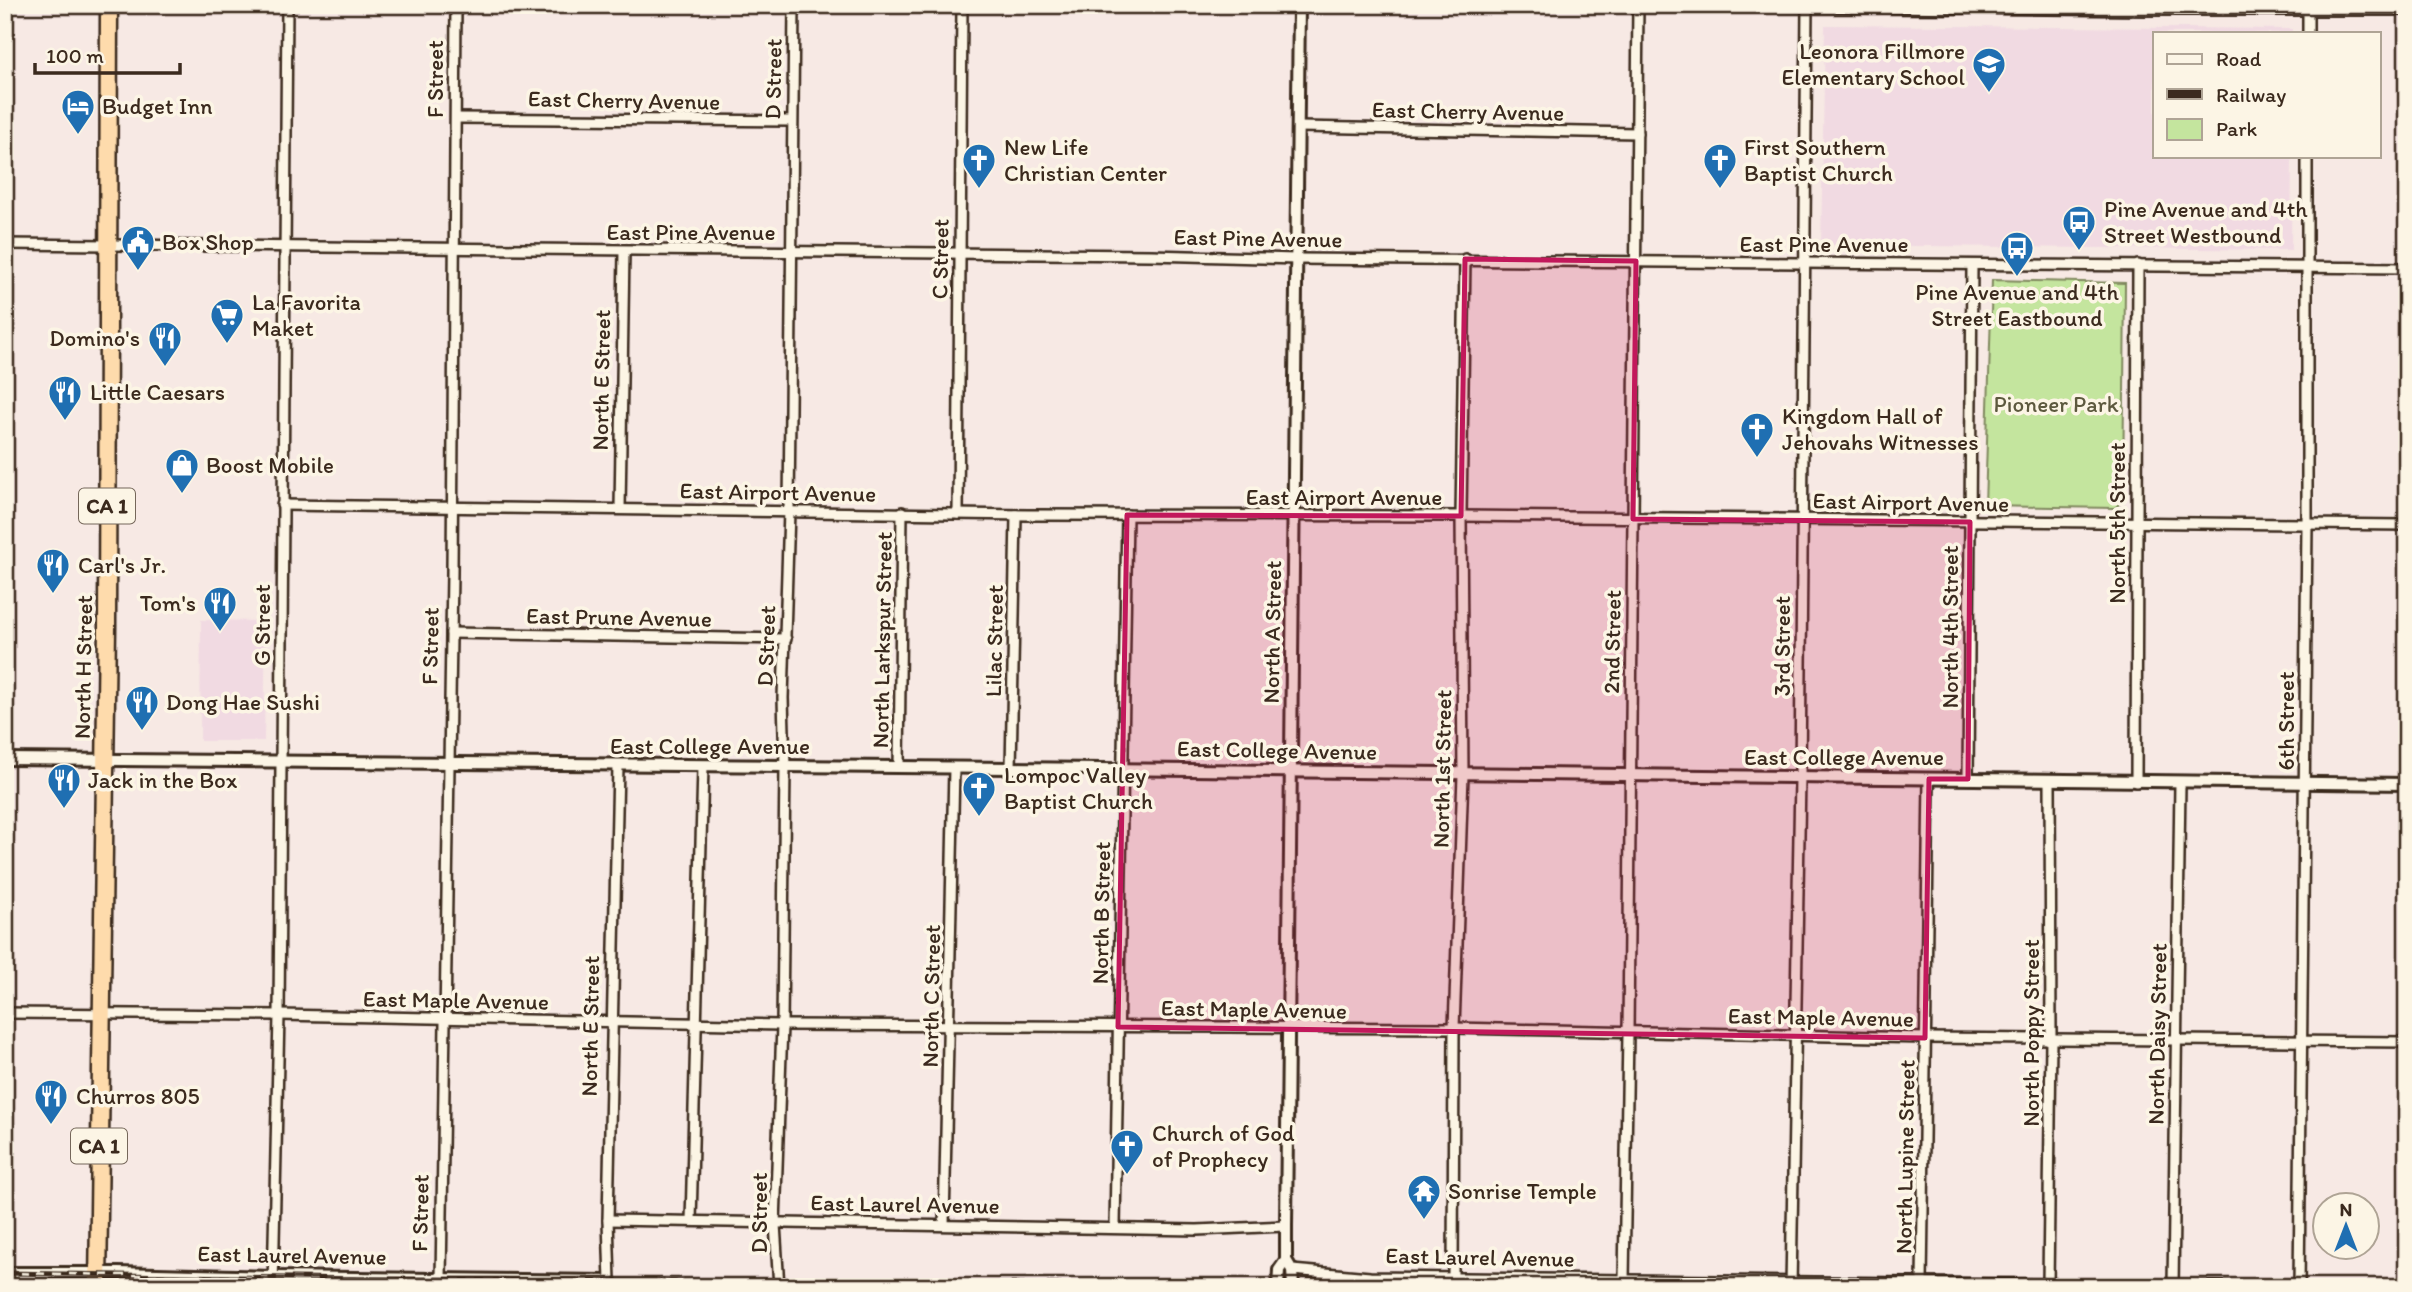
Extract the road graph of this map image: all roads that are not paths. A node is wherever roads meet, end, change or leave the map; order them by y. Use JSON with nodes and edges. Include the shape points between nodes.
{"nodes":[{"id":1,"x":110,"y":5,"type":"edge"},
{"id":2,"x":287,"y":5,"type":"edge"},
{"id":3,"x":456,"y":5,"type":"edge"},
{"id":4,"x":793,"y":5,"type":"edge"},
{"id":5,"x":962,"y":5,"type":"edge"},
{"id":6,"x":1299,"y":5,"type":"edge"},
{"id":7,"x":1639,"y":5,"type":"edge"},
{"id":8,"x":1691,"y":5,"type":"edge"},
{"id":9,"x":1807,"y":6,"type":"edge"},
{"id":10,"x":2144,"y":8,"type":"edge"},
{"id":11,"x":2308,"y":10,"type":"junction"},
{"id":12,"x":2407,"y":10,"type":"edge"},
{"id":13,"x":2308,"y":32,"type":"edge"},
{"id":14,"x":456,"y":118,"type":"junction"},
{"id":15,"x":792,"y":121,"type":"junction"},
{"id":16,"x":1298,"y":127,"type":"junction"},
{"id":17,"x":1637,"y":133,"type":"junction"},
{"id":18,"x":2307,"y":158,"type":"edge"},
{"id":19,"x":5,"y":244,"type":"edge"},
{"id":20,"x":108,"y":244,"type":"junction"},
{"id":21,"x":286,"y":246,"type":"junction"},
{"id":22,"x":456,"y":249,"type":"junction"},
{"id":23,"x":624,"y":251,"type":"junction"},
{"id":24,"x":792,"y":252,"type":"junction"},
{"id":25,"x":959,"y":253,"type":"junction"},
{"id":26,"x":1296,"y":259,"type":"junction"},
{"id":27,"x":1465,"y":260,"type":"junction"},
{"id":28,"x":1636,"y":261,"type":"junction"},
{"id":29,"x":1804,"y":264,"type":"junction"},
{"id":30,"x":1972,"y":265,"type":"junction"},
{"id":31,"x":2138,"y":265,"type":"junction"},
{"id":32,"x":2306,"y":267,"type":"junction"},
{"id":33,"x":2407,"y":268,"type":"edge"},
{"id":34,"x":282,"y":506,"type":"junction"},
{"id":35,"x":452,"y":508,"type":"junction"},
{"id":36,"x":620,"y":509,"type":"junction"},
{"id":37,"x":789,"y":511,"type":"junction"},
{"id":38,"x":902,"y":512,"type":"junction"},
{"id":39,"x":958,"y":514,"type":"junction"},
{"id":40,"x":1016,"y":515,"type":"junction"},
{"id":41,"x":1127,"y":515,"type":"junction"},
{"id":42,"x":1294,"y":516,"type":"junction"},
{"id":43,"x":1461,"y":516,"type":"junction"},
{"id":44,"x":1633,"y":519,"type":"junction"},
{"id":45,"x":1801,"y":520,"type":"junction"},
{"id":46,"x":1970,"y":522,"type":"junction"},
{"id":47,"x":2136,"y":523,"type":"junction"},
{"id":48,"x":2307,"y":524,"type":"junction"},
{"id":49,"x":2407,"y":525,"type":"edge"},
{"id":50,"x":451,"y":633,"type":"junction"},
{"id":51,"x":786,"y":639,"type":"junction"},
{"id":52,"x":5,"y":759,"type":"edge"},
{"id":53,"x":104,"y":759,"type":"junction"},
{"id":54,"x":281,"y":761,"type":"junction"},
{"id":55,"x":449,"y":764,"type":"junction"},
{"id":56,"x":618,"y":766,"type":"junction"},
{"id":57,"x":703,"y":767,"type":"junction"},
{"id":58,"x":785,"y":767,"type":"junction"},
{"id":59,"x":899,"y":767,"type":"junction"},
{"id":60,"x":954,"y":768,"type":"junction"},
{"id":61,"x":1010,"y":768,"type":"junction"},
{"id":62,"x":1123,"y":769,"type":"junction"},
{"id":63,"x":1291,"y":771,"type":"junction"},
{"id":64,"x":1463,"y":775,"type":"junction"},
{"id":65,"x":1630,"y":776,"type":"junction"},
{"id":66,"x":1800,"y":778,"type":"junction"},
{"id":67,"x":1928,"y":779,"type":"junction"},
{"id":68,"x":1968,"y":779,"type":"junction"},
{"id":69,"x":2049,"y":780,"type":"junction"},
{"id":70,"x":2136,"y":782,"type":"junction"},
{"id":71,"x":2180,"y":783,"type":"junction"},
{"id":72,"x":2305,"y":784,"type":"junction"},
{"id":73,"x":2407,"y":784,"type":"edge"},
{"id":74,"x":5,"y":1013,"type":"edge"},
{"id":75,"x":100,"y":1014,"type":"junction"},
{"id":76,"x":279,"y":1015,"type":"junction"},
{"id":77,"x":443,"y":1018,"type":"junction"},
{"id":78,"x":611,"y":1021,"type":"junction"},
{"id":79,"x":697,"y":1022,"type":"junction"},
{"id":80,"x":782,"y":1025,"type":"junction"},
{"id":81,"x":950,"y":1026,"type":"junction"},
{"id":82,"x":1118,"y":1027,"type":"junction"},
{"id":83,"x":1289,"y":1028,"type":"junction"},
{"id":84,"x":1454,"y":1028,"type":"junction"},
{"id":85,"x":1628,"y":1033,"type":"junction"},
{"id":86,"x":1796,"y":1035,"type":"junction"},
{"id":87,"x":1926,"y":1038,"type":"junction"},
{"id":88,"x":2051,"y":1039,"type":"junction"},
{"id":89,"x":2175,"y":1039,"type":"junction"},
{"id":90,"x":2301,"y":1041,"type":"junction"},
{"id":91,"x":2407,"y":1042,"type":"edge"},
{"id":92,"x":608,"y":1220,"type":"junction"},
{"id":93,"x":691,"y":1222,"type":"junction"},
{"id":94,"x":775,"y":1224,"type":"junction"},
{"id":95,"x":944,"y":1225,"type":"junction"},
{"id":96,"x":1286,"y":1226,"type":"junction"},
{"id":97,"x":1115,"y":1228,"type":"junction"},
{"id":98,"x":1289,"y":1265,"type":"junction"},
{"id":99,"x":5,"y":1273,"type":"edge"},
{"id":100,"x":1453,"y":1278,"type":"junction"},
{"id":101,"x":98,"y":1280,"type":"edge"},
{"id":102,"x":1624,"y":1280,"type":"junction"},
{"id":103,"x":273,"y":1282,"type":"edge"},
{"id":104,"x":441,"y":1283,"type":"edge"},
{"id":105,"x":1922,"y":1283,"type":"junction"},
{"id":106,"x":610,"y":1284,"type":"edge"},
{"id":107,"x":1791,"y":1284,"type":"edge"},
{"id":108,"x":2048,"y":1284,"type":"junction"},
{"id":109,"x":2173,"y":1286,"type":"edge"},
{"id":110,"x":779,"y":1287,"type":"edge"},
{"id":111,"x":1278,"y":1287,"type":"edge"},
{"id":112,"x":1293,"y":1287,"type":"edge"},
{"id":113,"x":2256,"y":1287,"type":"edge"},
{"id":114,"x":2299,"y":1287,"type":"edge"}],
"edges":[{"from":1,"to":20,"type":"highway","name":"North H Street","number":"CA 1"},
{"from":2,"to":21,"type":"street","name":"G Street"},
{"from":3,"to":14,"type":"street","name":"F Street"},
{"from":4,"to":15,"type":"street","name":"D Street"},
{"from":5,"to":25,"type":"street","name":"C Street"},
{"from":6,"to":16,"type":"street","name":"North A Street"},
{"from":7,"to":17,"type":"street","name":"2nd Street"},
{"from":8,"to":9,"type":"street"},
{"from":9,"to":10,"type":"street"},
{"from":9,"to":29,"type":"street","name":"3rd Street"},
{"from":10,"to":11,"type":"street"},
{"from":11,"to":12,"type":"street"},
{"from":11,"to":13,"type":"street"},
{"from":14,"to":15,"type":"street","name":"East Cherry Avenue"},
{"from":14,"to":22,"type":"street","name":"F Street"},
{"from":15,"to":24,"type":"street","name":"D Street"},
{"from":16,"to":17,"type":"street","name":"East Cherry Avenue"},
{"from":16,"to":26,"type":"street","name":"North A Street"},
{"from":17,"to":28,"type":"street","name":"2nd Street"},
{"from":18,"to":32,"type":"street","name":"6th Street"},
{"from":19,"to":20,"type":"street","name":"East Pine Avenue"},
{"from":20,"to":21,"type":"street","name":"East Pine Avenue"},
{"from":20,"to":53,"type":"highway","name":"North H Street","number":"CA 1"},
{"from":21,"to":22,"type":"street","name":"East Pine Avenue"},
{"from":21,"to":34,"type":"street","name":"G Street"},
{"from":22,"to":23,"type":"street","name":"East Pine Avenue"},
{"from":22,"to":35,"type":"street","name":"F Street"},
{"from":23,"to":24,"type":"street","name":"East Pine Avenue"},
{"from":23,"to":36,"type":"street","name":"North E Street"},
{"from":24,"to":25,"type":"street","name":"East Pine Avenue"},
{"from":24,"to":37,"type":"street","name":"D Street"},
{"from":25,"to":26,"type":"street","name":"East Pine Avenue"},
{"from":25,"to":39,"type":"street","name":"C Street"},
{"from":26,"to":27,"type":"street","name":"East Pine Avenue"},
{"from":26,"to":42,"type":"street","name":"North A Street"},
{"from":27,"to":28,"type":"street","name":"East Pine Avenue"},
{"from":27,"to":43,"type":"street","name":"North 1st Street"},
{"from":28,"to":29,"type":"street","name":"East Pine Avenue"},
{"from":28,"to":44,"type":"street","name":"2nd Street"},
{"from":29,"to":30,"type":"street","name":"East Pine Avenue"},
{"from":29,"to":45,"type":"street","name":"3rd Street"},
{"from":30,"to":31,"type":"street","name":"East Pine Avenue"},
{"from":30,"to":46,"type":"street","name":"North 4th Street"},
{"from":31,"to":32,"type":"street","name":"East Pine Avenue"},
{"from":31,"to":47,"type":"street","name":"North 5th Street"},
{"from":32,"to":33,"type":"street","name":"East Pine Avenue"},
{"from":32,"to":48,"type":"street","name":"6th Street"},
{"from":34,"to":35,"type":"street","name":"East Airport Avenue"},
{"from":34,"to":54,"type":"street","name":"G Street"},
{"from":35,"to":36,"type":"street","name":"East Airport Avenue"},
{"from":35,"to":50,"type":"street","name":"F Street"},
{"from":36,"to":37,"type":"street","name":"East Airport Avenue"},
{"from":37,"to":38,"type":"street","name":"East Airport Avenue"},
{"from":37,"to":51,"type":"street","name":"D Street"},
{"from":38,"to":39,"type":"street","name":"East Airport Avenue"},
{"from":38,"to":59,"type":"street","name":"North Larkspur Street"},
{"from":39,"to":40,"type":"street","name":"East Airport Avenue"},
{"from":40,"to":41,"type":"street","name":"East Airport Avenue"},
{"from":40,"to":61,"type":"street","name":"Lilac Street"},
{"from":41,"to":42,"type":"street","name":"East Airport Avenue"},
{"from":41,"to":62,"type":"street","name":"North B Street"},
{"from":42,"to":43,"type":"street","name":"East Airport Avenue"},
{"from":42,"to":63,"type":"street","name":"North A Street"},
{"from":43,"to":44,"type":"street","name":"East Airport Avenue"},
{"from":43,"to":64,"type":"street","name":"North 1st Street"},
{"from":44,"to":45,"type":"street","name":"East Airport Avenue"},
{"from":44,"to":65,"type":"street","name":"2nd Street"},
{"from":45,"to":46,"type":"street","name":"East Airport Avenue"},
{"from":45,"to":66,"type":"street","name":"3rd Street"},
{"from":46,"to":47,"type":"street","name":"East Airport Avenue"},
{"from":46,"to":68,"type":"street","name":"North 4th Street"},
{"from":47,"to":48,"type":"street","name":"East Airport Avenue"},
{"from":47,"to":70,"type":"street","name":"North 5th Street"},
{"from":48,"to":49,"type":"street","name":"East Airport Avenue"},
{"from":48,"to":72,"type":"street","name":"6th Street"},
{"from":50,"to":51,"type":"street","name":"East Prune Avenue"},
{"from":50,"to":55,"type":"street","name":"F Street"},
{"from":51,"to":58,"type":"street","name":"D Street"},
{"from":52,"to":53,"type":"street","name":"East College Avenue"},
{"from":53,"to":54,"type":"street","name":"East College Avenue"},
{"from":53,"to":75,"type":"highway","name":"North H Street","number":"CA 1"},
{"from":54,"to":55,"type":"street","name":"East College Avenue"},
{"from":54,"to":76,"type":"street","name":"G Street"},
{"from":55,"to":56,"type":"street","name":"East College Avenue"},
{"from":55,"to":77,"type":"street","name":"F Street"},
{"from":56,"to":57,"type":"street","name":"East College Avenue"},
{"from":56,"to":78,"type":"street","name":"North E Street"},
{"from":57,"to":58,"type":"street","name":"East College Avenue"},
{"from":57,"to":79,"type":"street"},
{"from":58,"to":59,"type":"street","name":"East College Avenue"},
{"from":58,"to":80,"type":"street","name":"D Street"},
{"from":59,"to":60,"type":"street","name":"East College Avenue"},
{"from":60,"to":61,"type":"street","name":"East College Avenue"},
{"from":60,"to":81,"type":"street","name":"North C Street"},
{"from":61,"to":62,"type":"street","name":"East College Avenue"},
{"from":62,"to":63,"type":"street","name":"East College Avenue"},
{"from":62,"to":82,"type":"street","name":"North B Street"},
{"from":63,"to":64,"type":"street","name":"East College Avenue"},
{"from":63,"to":83,"type":"street","name":"North A Street"},
{"from":64,"to":65,"type":"street","name":"East College Avenue"},
{"from":64,"to":84,"type":"street","name":"North 1st Street"},
{"from":65,"to":66,"type":"street","name":"East College Avenue"},
{"from":65,"to":85,"type":"street","name":"2nd Street"},
{"from":66,"to":67,"type":"street","name":"East College Avenue"},
{"from":66,"to":86,"type":"street","name":"3rd Street"},
{"from":67,"to":68,"type":"street","name":"East College Avenue"},
{"from":67,"to":87,"type":"street","name":"North Lupine Street"},
{"from":68,"to":69,"type":"street","name":"East College Avenue"},
{"from":69,"to":70,"type":"street","name":"East College Avenue"},
{"from":69,"to":88,"type":"street","name":"North Poppy Street"},
{"from":70,"to":71,"type":"street","name":"East College Avenue"},
{"from":71,"to":72,"type":"street","name":"East College Avenue"},
{"from":71,"to":89,"type":"street","name":"North Daisy Street"},
{"from":72,"to":73,"type":"street","name":"East College Avenue"},
{"from":72,"to":90,"type":"street","name":"6th Street"},
{"from":74,"to":75,"type":"street","name":"East Maple Avenue"},
{"from":75,"to":76,"type":"street","name":"East Maple Avenue"},
{"from":75,"to":101,"type":"highway","name":"North H Street","number":"CA 1"},
{"from":76,"to":77,"type":"street","name":"East Maple Avenue"},
{"from":76,"to":103,"type":"street","name":"G Street"},
{"from":77,"to":78,"type":"street","name":"East Maple Avenue"},
{"from":77,"to":104,"type":"street","name":"F Street"},
{"from":78,"to":79,"type":"street","name":"East Maple Avenue"},
{"from":78,"to":92,"type":"street","name":"North E Street"},
{"from":79,"to":80,"type":"street","name":"East Maple Avenue"},
{"from":79,"to":93,"type":"street"},
{"from":80,"to":81,"type":"street","name":"East Maple Avenue"},
{"from":80,"to":94,"type":"street","name":"D Street"},
{"from":81,"to":82,"type":"street","name":"East Maple Avenue"},
{"from":81,"to":95,"type":"street","name":"North C Street"},
{"from":82,"to":83,"type":"street","name":"East Maple Avenue"},
{"from":82,"to":97,"type":"street","name":"North B Street"},
{"from":83,"to":84,"type":"street","name":"East Maple Avenue"},
{"from":83,"to":96,"type":"street","name":"North A Street"},
{"from":84,"to":85,"type":"street","name":"East Maple Avenue"},
{"from":84,"to":100,"type":"street","name":"North 1st Street"},
{"from":85,"to":86,"type":"street","name":"East Maple Avenue"},
{"from":85,"to":102,"type":"street","name":"2nd Street"},
{"from":86,"to":87,"type":"street","name":"East Maple Avenue"},
{"from":86,"to":107,"type":"street","name":"3rd Street"},
{"from":87,"to":88,"type":"street","name":"East Maple Avenue"},
{"from":87,"to":105,"type":"street","name":"North Lupine Street"},
{"from":88,"to":89,"type":"street","name":"East Maple Avenue"},
{"from":88,"to":108,"type":"street","name":"North Poppy Street"},
{"from":89,"to":90,"type":"street","name":"East Maple Avenue"},
{"from":89,"to":109,"type":"street","name":"North Daisy Street"},
{"from":90,"to":91,"type":"street","name":"East Maple Avenue"},
{"from":90,"to":114,"type":"street","name":"6th Street"},
{"from":92,"to":93,"type":"street","name":"East Laurel Avenue"},
{"from":92,"to":106,"type":"street","name":"North E Street"},
{"from":93,"to":94,"type":"street","name":"East Laurel Avenue"},
{"from":94,"to":95,"type":"street","name":"East Laurel Avenue"},
{"from":94,"to":110,"type":"street","name":"D Street"},
{"from":95,"to":97,"type":"street","name":"East Laurel Avenue"},
{"from":96,"to":97,"type":"street","name":"East Laurel Avenue"},
{"from":96,"to":98,"type":"street","name":"North A Street"},
{"from":98,"to":100,"type":"street","name":"East Laurel Avenue","via":[[1356,1277]]},
{"from":98,"to":111,"type":"street","name":"North A Street","via":[[1279,1270]]},
{"from":98,"to":112,"type":"street","name":"North A Street"},
{"from":99,"to":101,"type":"street","name":"East Laurel Avenue"},
{"from":100,"to":102,"type":"street","name":"East Laurel Avenue"},
{"from":101,"to":103,"type":"street","name":"East Laurel Avenue"},
{"from":102,"to":107,"type":"street","name":"East Laurel Avenue"},
{"from":103,"to":104,"type":"street","name":"East Laurel Avenue"},
{"from":104,"to":106,"type":"street","name":"East Laurel Avenue"},
{"from":105,"to":107,"type":"street","name":"East Laurel Avenue"},
{"from":105,"to":108,"type":"street","name":"East Laurel Avenue"},
{"from":108,"to":109,"type":"street","name":"East Laurel Avenue"},
{"from":109,"to":113,"type":"street","name":"East Laurel Avenue"}]}
